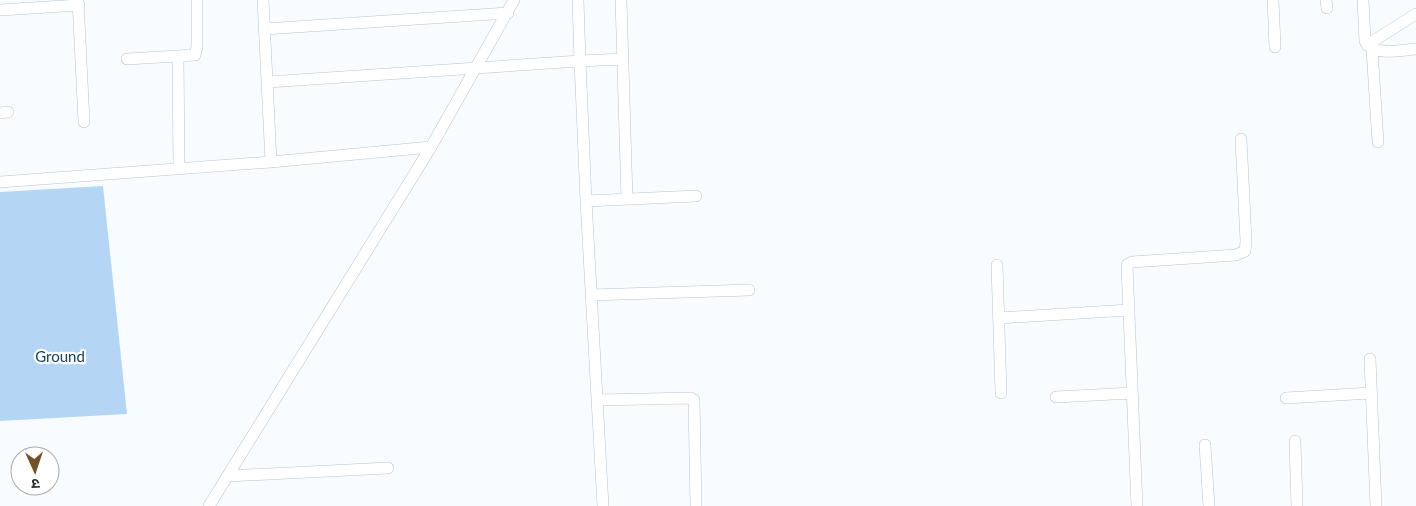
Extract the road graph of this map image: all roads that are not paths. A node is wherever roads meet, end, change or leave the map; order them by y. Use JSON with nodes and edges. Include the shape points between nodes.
{"nodes":[{"id":1,"x":197,"y":0,"type":"edge"},
{"id":2,"x":263,"y":0,"type":"edge"},
{"id":3,"x":514,"y":0,"type":"edge"},
{"id":4,"x":578,"y":0,"type":"edge"},
{"id":5,"x":621,"y":0,"type":"edge"},
{"id":6,"x":1273,"y":0,"type":"edge"},
{"id":7,"x":1363,"y":0,"type":"edge"},
{"id":8,"x":78,"y":2,"type":"edge"},
{"id":9,"x":0,"y":10,"type":"edge"},
{"id":10,"x":508,"y":13,"type":"junction"},
{"id":11,"x":1416,"y":14,"type":"edge"},
{"id":12,"x":264,"y":29,"type":"junction"},
{"id":13,"x":1275,"y":47,"type":"dead end"},
{"id":14,"x":1369,"y":47,"type":"junction"},
{"id":15,"x":1416,"y":49,"type":"edge"},
{"id":16,"x":178,"y":57,"type":"junction"},
{"id":17,"x":127,"y":59,"type":"dead end"},
{"id":18,"x":624,"y":60,"type":"junction"},
{"id":19,"x":580,"y":61,"type":"junction"},
{"id":20,"x":476,"y":67,"type":"junction"},
{"id":21,"x":268,"y":82,"type":"junction"},
{"id":22,"x":84,"y":122,"type":"dead end"},
{"id":23,"x":1241,"y":139,"type":"dead end"},
{"id":24,"x":1378,"y":142,"type":"dead end"},
{"id":25,"x":431,"y":147,"type":"junction"},
{"id":26,"x":271,"y":162,"type":"junction"},
{"id":27,"x":180,"y":168,"type":"junction"},
{"id":28,"x":0,"y":182,"type":"edge"},
{"id":29,"x":696,"y":196,"type":"dead end"},
{"id":30,"x":627,"y":199,"type":"junction"},
{"id":31,"x":586,"y":201,"type":"junction"},
{"id":32,"x":997,"y":265,"type":"dead end"},
{"id":33,"x":749,"y":290,"type":"dead end"},
{"id":34,"x":591,"y":295,"type":"junction"},
{"id":35,"x":1129,"y":310,"type":"junction"},
{"id":36,"x":999,"y":318,"type":"junction"},
{"id":37,"x":1370,"y":359,"type":"dead end"},
{"id":38,"x":1001,"y":393,"type":"dead end"},
{"id":39,"x":1132,"y":393,"type":"junction"},
{"id":40,"x":1371,"y":393,"type":"junction"},
{"id":41,"x":1056,"y":397,"type":"dead end"},
{"id":42,"x":1286,"y":398,"type":"dead end"},
{"id":43,"x":598,"y":400,"type":"junction"},
{"id":44,"x":1295,"y":440,"type":"dead end"},
{"id":45,"x":1205,"y":445,"type":"dead end"},
{"id":46,"x":388,"y":468,"type":"dead end"},
{"id":47,"x":228,"y":476,"type":"junction"},
{"id":48,"x":209,"y":506,"type":"edge"},
{"id":49,"x":603,"y":506,"type":"edge"},
{"id":50,"x":696,"y":506,"type":"edge"},
{"id":51,"x":1137,"y":506,"type":"edge"},
{"id":52,"x":1209,"y":506,"type":"edge"},
{"id":53,"x":1297,"y":506,"type":"edge"},
{"id":54,"x":1376,"y":506,"type":"edge"}],
"edges":[{"from":1,"to":16,"type":"street","via":[[197,52]]},
{"from":2,"to":12,"type":"street"},
{"from":3,"to":10,"type":"street"},
{"from":4,"to":19,"type":"street"},
{"from":5,"to":18,"type":"street"},
{"from":6,"to":13,"type":"street"},
{"from":7,"to":14,"type":"street","via":[[1365,41]]},
{"from":8,"to":9,"type":"street"},
{"from":8,"to":22,"type":"street"},
{"from":10,"to":12,"type":"street"},
{"from":10,"to":20,"type":"street"},
{"from":11,"to":14,"type":"street"},
{"from":12,"to":21,"type":"street"},
{"from":14,"to":15,"type":"street","via":[[1384,51]]},
{"from":14,"to":24,"type":"street"},
{"from":16,"to":17,"type":"street"},
{"from":16,"to":27,"type":"street"},
{"from":18,"to":19,"type":"street"},
{"from":18,"to":30,"type":"street"},
{"from":19,"to":20,"type":"street"},
{"from":19,"to":31,"type":"street"},
{"from":20,"to":21,"type":"street"},
{"from":20,"to":25,"type":"street"},
{"from":21,"to":26,"type":"street"},
{"from":23,"to":35,"type":"street","via":[[1245,251],[1236,256],[1129,263]]},
{"from":25,"to":26,"type":"street"},
{"from":25,"to":47,"type":"street"},
{"from":26,"to":27,"type":"street"},
{"from":27,"to":28,"type":"street"},
{"from":29,"to":30,"type":"street"},
{"from":30,"to":31,"type":"street"},
{"from":31,"to":34,"type":"street"},
{"from":32,"to":36,"type":"street"},
{"from":33,"to":34,"type":"street"},
{"from":34,"to":43,"type":"street"},
{"from":35,"to":36,"type":"street"},
{"from":35,"to":39,"type":"street"},
{"from":36,"to":38,"type":"street"},
{"from":37,"to":40,"type":"street"},
{"from":39,"to":41,"type":"street"},
{"from":39,"to":51,"type":"street"},
{"from":40,"to":42,"type":"street"},
{"from":40,"to":54,"type":"street"},
{"from":43,"to":49,"type":"street"},
{"from":43,"to":50,"type":"street","via":[[694,400]]},
{"from":44,"to":53,"type":"street"},
{"from":45,"to":52,"type":"street"},
{"from":46,"to":47,"type":"street"},
{"from":47,"to":48,"type":"street"}]}
